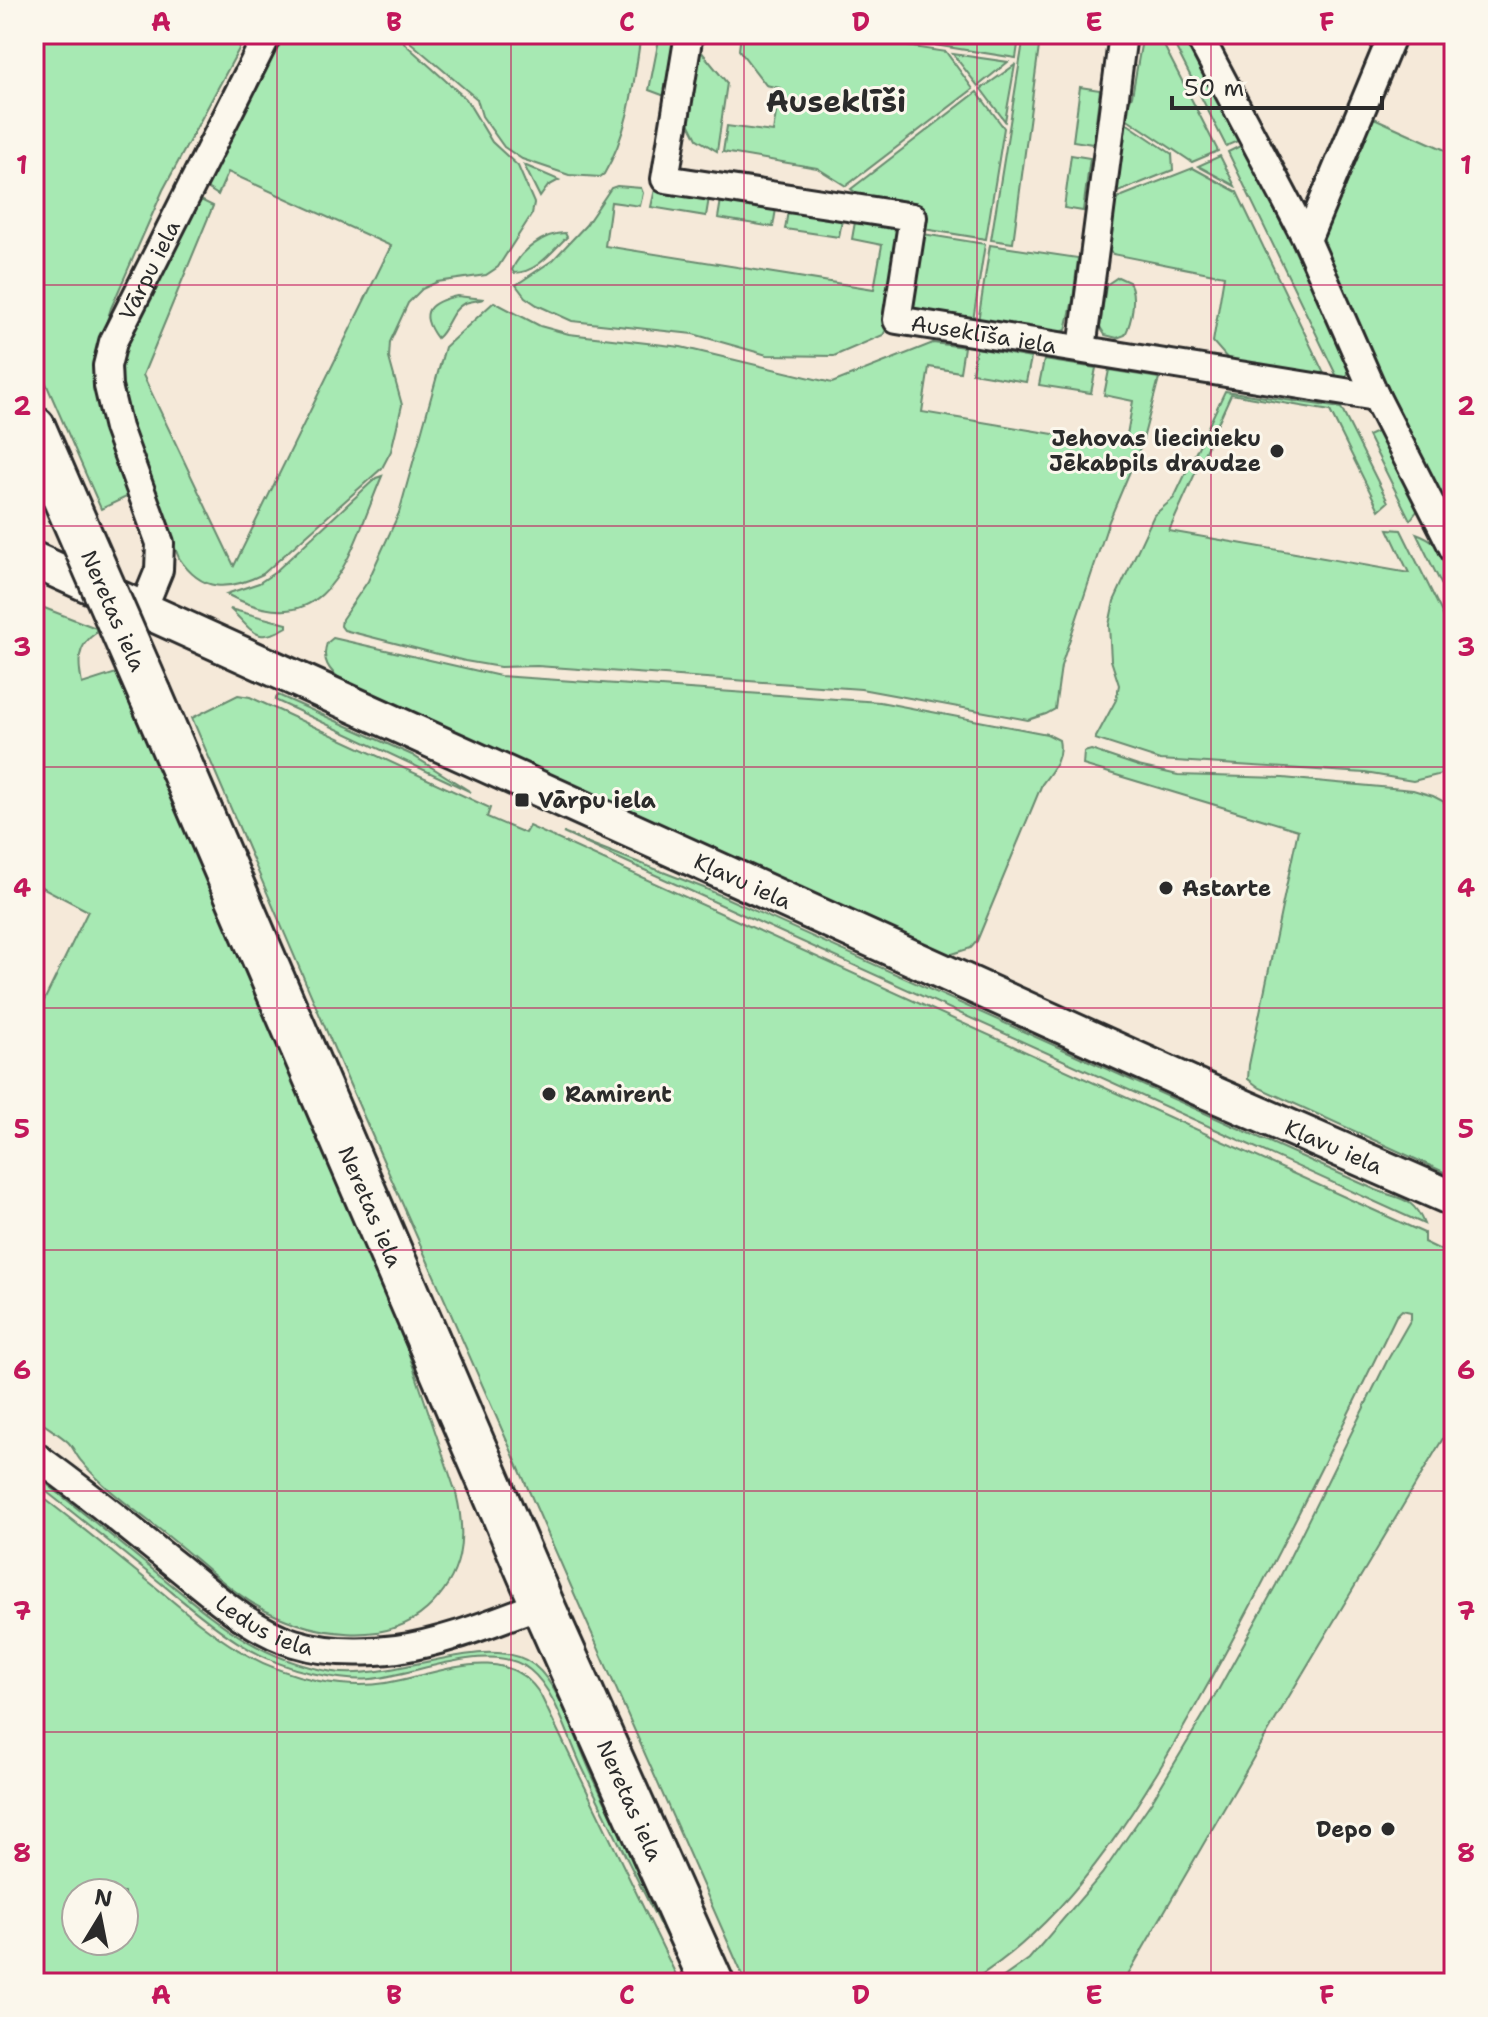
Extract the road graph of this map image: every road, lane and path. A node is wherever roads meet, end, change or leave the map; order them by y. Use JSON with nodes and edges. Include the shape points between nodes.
{"nodes":[{"id":1,"x":268,"y":34,"type":"edge"},
{"id":2,"x":689,"y":34,"type":"edge"},
{"id":3,"x":1123,"y":34,"type":"edge"},
{"id":4,"x":1198,"y":34,"type":"edge"},
{"id":5,"x":1393,"y":34,"type":"edge"},
{"id":6,"x":1307,"y":240,"type":"junction"},
{"id":7,"x":1082,"y":349,"type":"junction"},
{"id":8,"x":1376,"y":397,"type":"junction"},
{"id":9,"x":34,"y":428,"type":"edge"},
{"id":10,"x":1454,"y":550,"type":"edge"},
{"id":11,"x":34,"y":560,"type":"edge"},
{"id":12,"x":143,"y":609,"type":"junction"},
{"id":13,"x":1454,"y":1199,"type":"edge"},
{"id":14,"x":34,"y":1455,"type":"edge"},
{"id":15,"x":542,"y":1604,"type":"junction"},
{"id":16,"x":712,"y":1983,"type":"edge"}],
"edges":[{"from":1,"to":12,"type":"street","name":"Vārpu iela","via":[[113,342],[107,366],[118,428],[160,543],[159,570]]},
{"from":2,"to":7,"type":"street","name":"Auseklīša iela","via":[[665,179],[913,217],[897,320]]},
{"from":3,"to":7,"type":"street"},
{"from":4,"to":6,"type":"street"},
{"from":5,"to":6,"type":"street"},
{"from":6,"to":8,"type":"street"},
{"from":7,"to":8,"type":"street","name":"Auseklīša iela"},
{"from":8,"to":10,"type":"street"},
{"from":9,"to":15,"type":"main road","name":"Neretas iela","bridge":true},
{"from":11,"to":12,"type":"street","name":"Kļavu iela"},
{"from":12,"to":13,"type":"street","name":"Kļavu iela"},
{"from":14,"to":15,"type":"street","name":"Ledus iela","via":[[212,1595],[258,1627],[294,1643],[332,1650],[399,1649],[460,1634]]},
{"from":15,"to":16,"type":"main road","name":"Neretas iela"}]}
